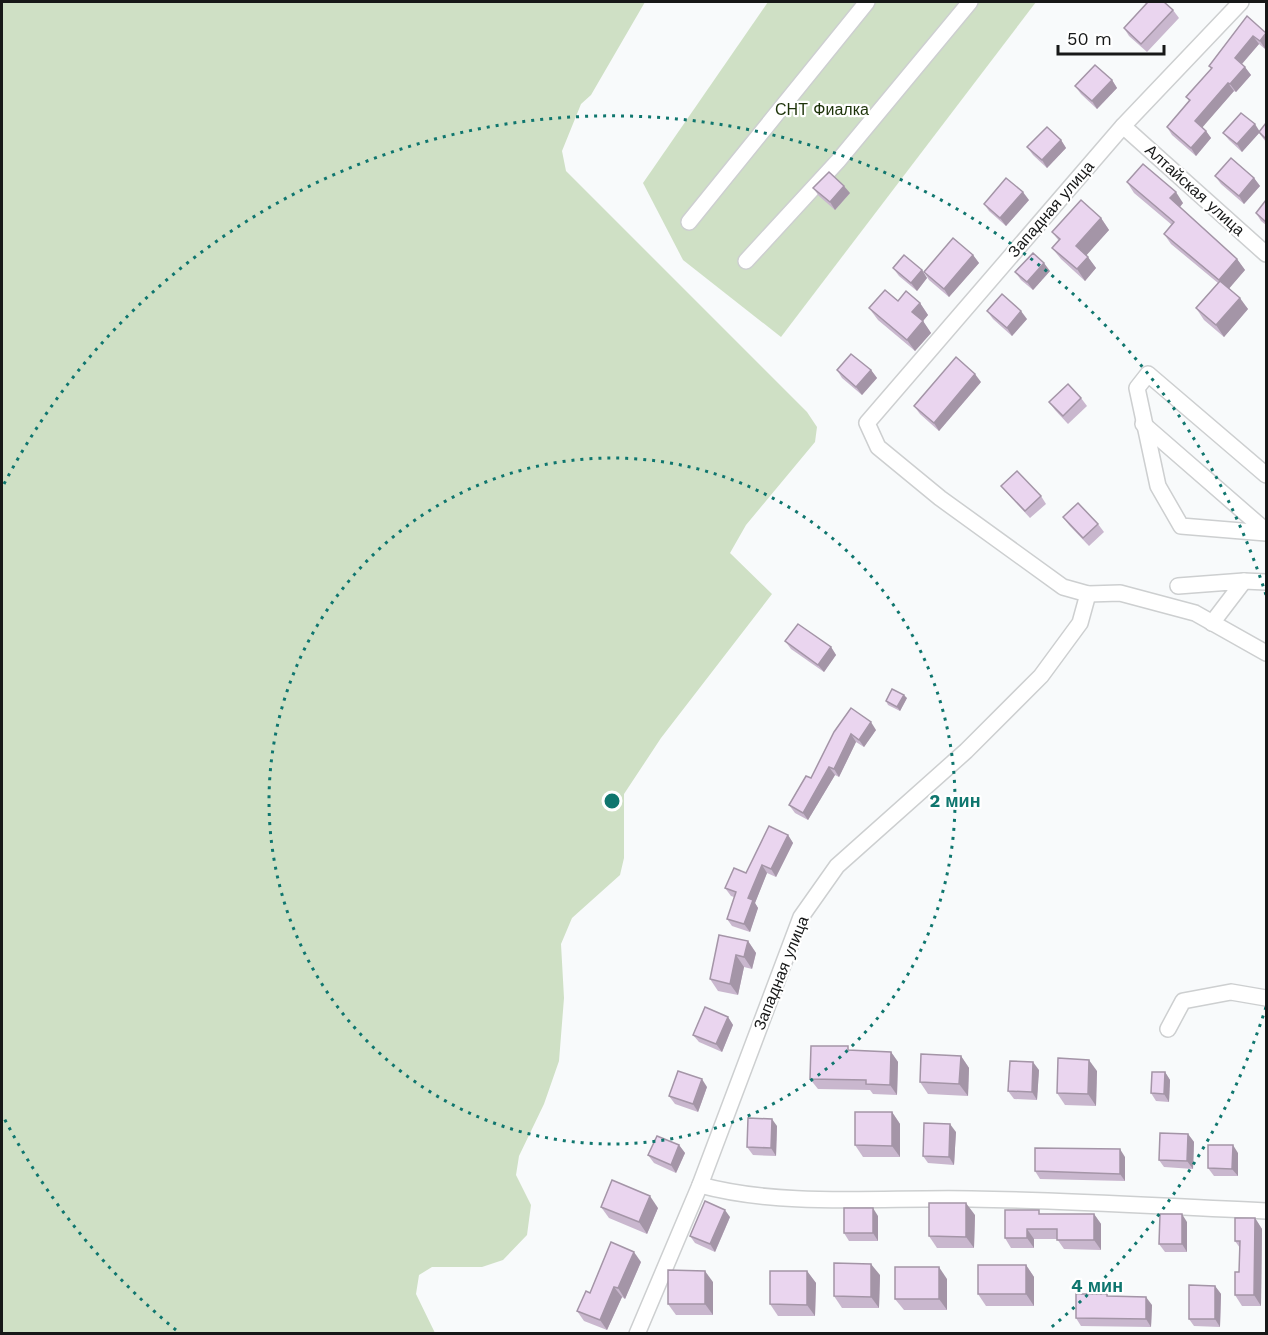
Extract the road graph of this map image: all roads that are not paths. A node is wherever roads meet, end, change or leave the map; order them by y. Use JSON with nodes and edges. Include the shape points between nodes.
{"nodes":[{"id":1,"x":867,"y":2,"type":"edge"},
{"id":2,"x":970,"y":2,"type":"edge"},
{"id":3,"x":1241,"y":2,"type":"edge"},
{"id":4,"x":1123,"y":126,"type":"junction"},
{"id":5,"x":689,"y":222,"type":"dead end"},
{"id":6,"x":1266,"y":254,"type":"edge"},
{"id":7,"x":746,"y":261,"type":"dead end"},
{"id":8,"x":1143,"y":424,"type":"junction"},
{"id":9,"x":1266,"y":476,"type":"edge"},
{"id":10,"x":1266,"y":532,"type":"edge"},
{"id":11,"x":1244,"y":581,"type":"junction"},
{"id":12,"x":1266,"y":582,"type":"edge"},
{"id":13,"x":1178,"y":586,"type":"dead end"},
{"id":14,"x":1063,"y":588,"type":"junction"},
{"id":15,"x":1113,"y":593,"type":"junction"},
{"id":16,"x":1088,"y":594,"type":"junction"},
{"id":17,"x":1082,"y":616,"type":"junction"},
{"id":18,"x":1212,"y":623,"type":"junction"},
{"id":19,"x":1266,"y":653,"type":"edge"},
{"id":20,"x":1266,"y":998,"type":"edge"},
{"id":21,"x":1168,"y":1029,"type":"dead end"},
{"id":22,"x":700,"y":1185,"type":"junction"},
{"id":23,"x":1266,"y":1211,"type":"edge"},
{"id":24,"x":637,"y":1334,"type":"edge"}],
"edges":[{"from":1,"to":5,"type":"street"},
{"from":2,"to":7,"type":"street","via":[[838,161]]},
{"from":3,"to":4,"type":"street","name":"Западная улица"},
{"from":4,"to":6,"type":"street","name":"Алтайская улица"},
{"from":4,"to":14,"type":"street","name":"Западная улица","via":[[867,423],[878,447]]},
{"from":8,"to":9,"type":"street","via":[[1137,388],[1148,374]]},
{"from":8,"to":10,"type":"street"},
{"from":8,"to":10,"type":"street","via":[[1158,486],[1181,526]]},
{"from":11,"to":12,"type":"street"},
{"from":11,"to":13,"type":"street"},
{"from":11,"to":18,"type":"street"},
{"from":14,"to":16,"type":"street"},
{"from":14,"to":17,"type":"street"},
{"from":15,"to":16,"type":"street"},
{"from":15,"to":17,"type":"street"},
{"from":15,"to":18,"type":"street","via":[[1195,613]]},
{"from":16,"to":17,"type":"street","name":"Западная улица"},
{"from":17,"to":22,"type":"street","name":"Западная улица","via":[[1041,676],[1000,719],[837,866],[801,917]]},
{"from":18,"to":19,"type":"street"},
{"from":20,"to":21,"type":"street","via":[[1231,992],[1183,1001]]},
{"from":22,"to":23,"type":"street","via":[[731,1194],[834,1199],[973,1199]]},
{"from":22,"to":24,"type":"street","name":"Западная улица"}]}
